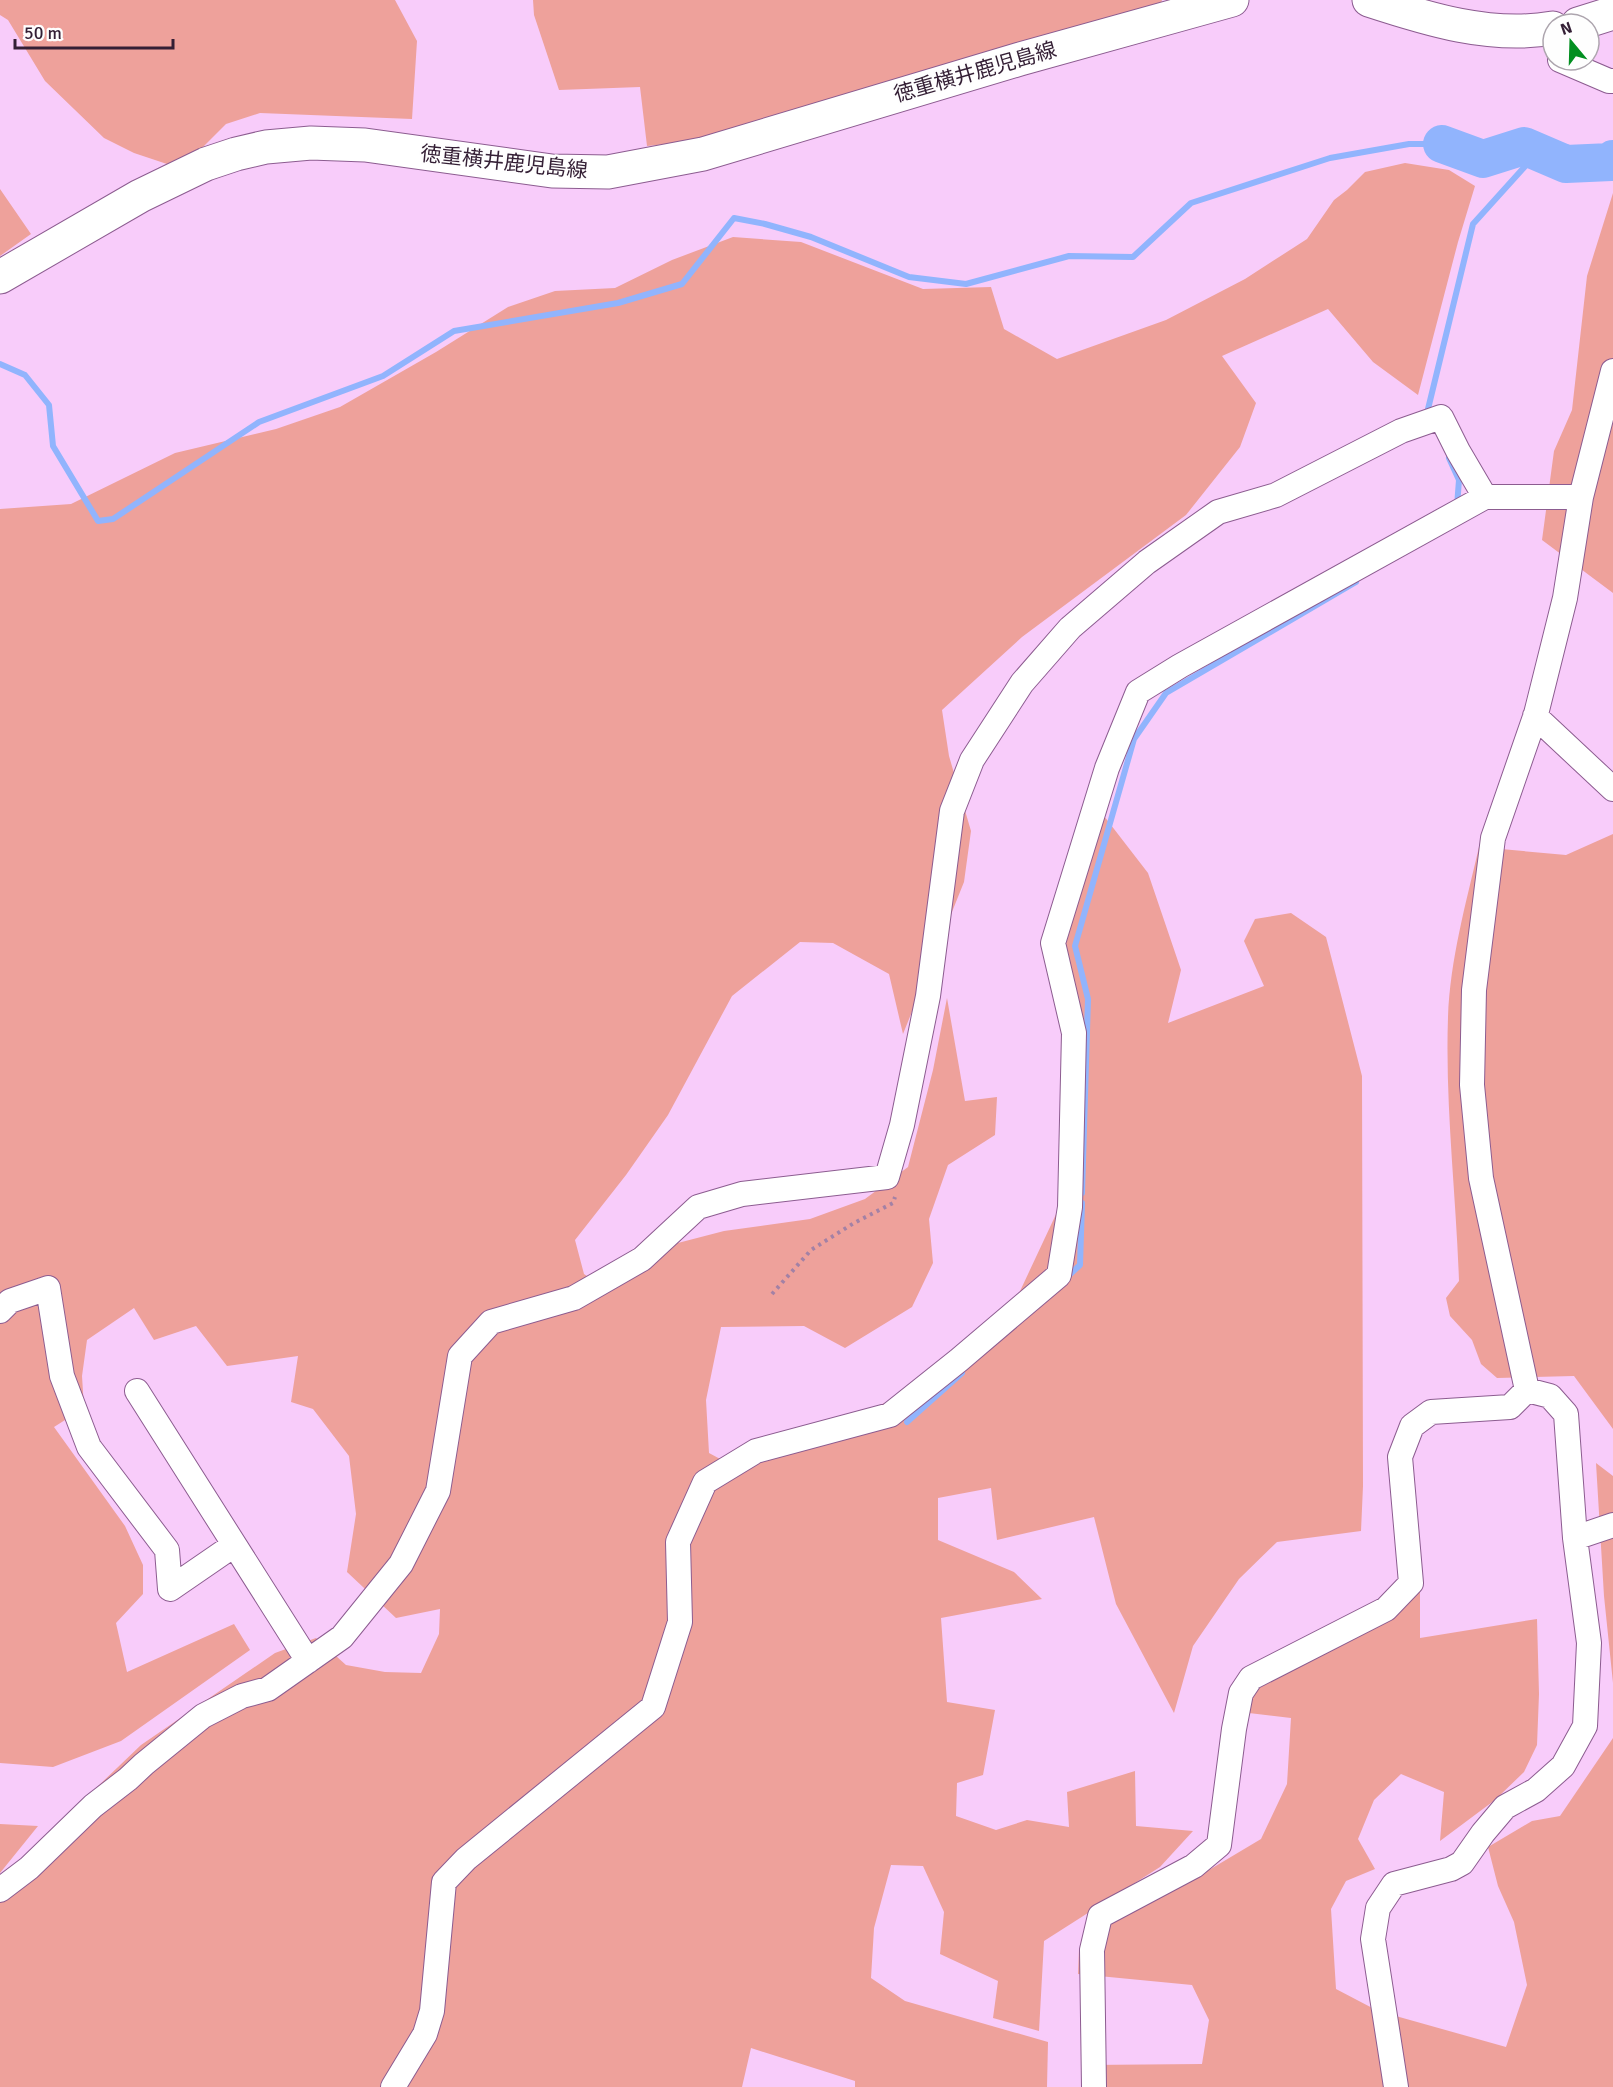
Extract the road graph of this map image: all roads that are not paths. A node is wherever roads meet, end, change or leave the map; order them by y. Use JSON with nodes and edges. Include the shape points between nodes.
{"nodes":[{"id":1,"x":1232,"y":0,"type":"edge"},
{"id":2,"x":1369,"y":0,"type":"edge"},
{"id":3,"x":1539,"y":30,"type":"edge"},
{"id":4,"x":1588,"y":72,"type":"edge"},
{"id":5,"x":1613,"y":81,"type":"edge"},
{"id":6,"x":0,"y":277,"type":"edge"},
{"id":7,"x":1613,"y":370,"type":"edge"},
{"id":8,"x":1485,"y":497,"type":"junction"},
{"id":9,"x":1581,"y":497,"type":"junction"},
{"id":10,"x":1535,"y":716,"type":"junction"},
{"id":11,"x":1613,"y":789,"type":"edge"},
{"id":12,"x":0,"y":1311,"type":"edge"},
{"id":13,"x":1527,"y":1390,"type":"junction"},
{"id":14,"x":137,"y":1391,"type":"dead end"},
{"id":15,"x":1613,"y":1525,"type":"edge"},
{"id":16,"x":1575,"y":1538,"type":"junction"},
{"id":17,"x":234,"y":1545,"type":"junction"},
{"id":18,"x":308,"y":1661,"type":"junction"},
{"id":19,"x":0,"y":1890,"type":"edge"},
{"id":20,"x":393,"y":2087,"type":"edge"},
{"id":21,"x":1094,"y":2087,"type":"edge"},
{"id":22,"x":1396,"y":2087,"type":"edge"}],
"edges":[{"from":1,"to":6,"type":"main road","name":"徳重横井鹿児島線","via":[[1020,58],[703,154],[608,172],[552,171],[365,145],[311,142],[266,147],[206,164],[140,196]]},
{"from":2,"to":3,"type":"main road","via":[[1461,26],[1497,31]]},
{"from":4,"to":5,"type":"street"},
{"from":7,"to":9,"type":"street"},
{"from":8,"to":9,"type":"street"},
{"from":8,"to":18,"type":"street","via":[[1441,417],[1401,431],[1276,495],[1218,512],[1147,562],[1070,628],[1022,682],[972,760],[952,811],[928,996],[902,1125],[886,1177],[742,1194],[698,1208],[642,1259],[574,1298],[491,1322],[460,1356],[438,1491],[401,1564],[342,1637]]},
{"from":8,"to":20,"type":"street","via":[[1138,692],[1107,768],[1053,943],[1074,1033],[1070,1207],[1059,1275],[890,1415],[756,1451],[705,1482],[678,1542],[680,1622],[653,1707],[444,1881],[432,2011],[425,2034]]},
{"from":9,"to":10,"type":"street","via":[[1565,597]]},
{"from":10,"to":11,"type":"street"},
{"from":10,"to":13,"type":"street","via":[[1493,838],[1474,990],[1472,1085],[1480,1178]]},
{"from":12,"to":17,"type":"street","via":[[10,1301],[48,1288],[62,1376],[89,1447],[167,1550],[170,1589]]},
{"from":13,"to":16,"type":"street","via":[[1551,1396],[1566,1414]]},
{"from":13,"to":21,"type":"street","via":[[1510,1407],[1431,1412],[1412,1426],[1400,1457],[1411,1583],[1386,1609],[1251,1678],[1240,1693],[1219,1845],[1194,1866],[1100,1916],[1092,1950]]},
{"from":14,"to":17,"type":"street"},
{"from":15,"to":16,"type":"street"},
{"from":16,"to":22,"type":"street","via":[[1589,1643],[1584,1726],[1563,1766],[1536,1790],[1505,1807],[1462,1863],[1394,1884],[1378,1908],[1373,1939]]},
{"from":17,"to":18,"type":"street"},
{"from":18,"to":19,"type":"street","via":[[268,1689],[242,1696],[202,1716]]}]}
